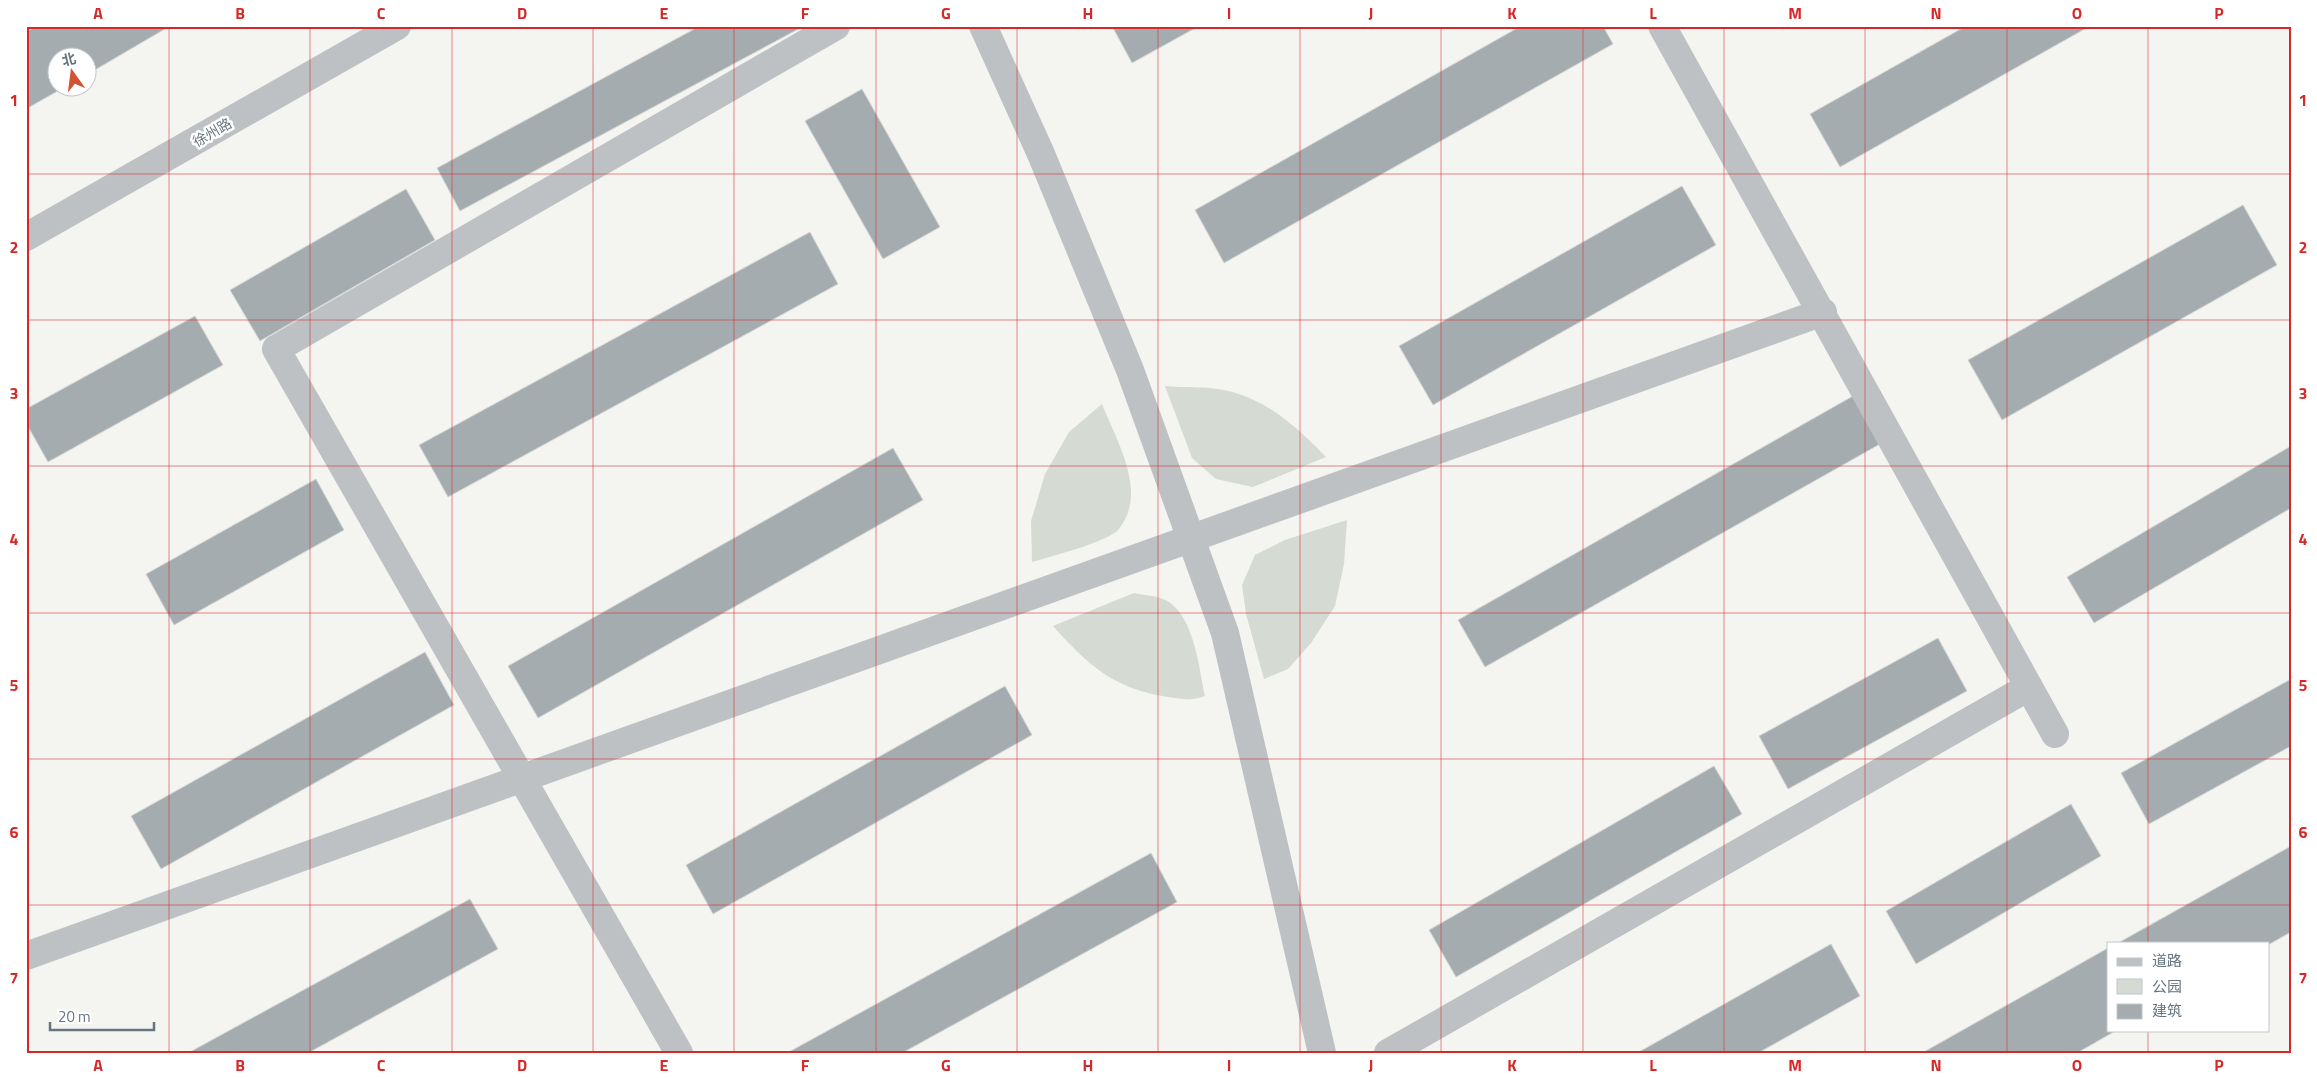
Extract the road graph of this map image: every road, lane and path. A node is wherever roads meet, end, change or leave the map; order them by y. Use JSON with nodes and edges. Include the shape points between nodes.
{"nodes":[{"id":1,"x":397,"y":26,"type":"edge"},
{"id":2,"x":836,"y":26,"type":"edge"},
{"id":3,"x":983,"y":26,"type":"edge"},
{"id":4,"x":1662,"y":26,"type":"edge"},
{"id":5,"x":26,"y":237,"type":"edge"},
{"id":6,"x":1823,"y":312,"type":"junction"},
{"id":7,"x":1191,"y":539,"type":"junction"},
{"id":8,"x":2029,"y":687,"type":"junction"},
{"id":9,"x":2055,"y":734,"type":"dead end"},
{"id":10,"x":522,"y":778,"type":"junction"},
{"id":11,"x":26,"y":956,"type":"edge"},
{"id":12,"x":679,"y":1053,"type":"edge"},
{"id":13,"x":1322,"y":1053,"type":"edge"},
{"id":14,"x":1388,"y":1053,"type":"edge"}],
"edges":[{"from":1,"to":5,"type":"street","name":"徐州路"},
{"from":2,"to":10,"type":"street","via":[[276,349]]},
{"from":3,"to":7,"type":"street","via":[[1041,154],[1130,370]]},
{"from":4,"to":6,"type":"street"},
{"from":6,"to":7,"type":"street"},
{"from":6,"to":8,"type":"street"},
{"from":7,"to":10,"type":"street"},
{"from":7,"to":13,"type":"street","via":[[1224,633]]},
{"from":8,"to":9,"type":"street"},
{"from":8,"to":14,"type":"street"},
{"from":10,"to":11,"type":"street"},
{"from":10,"to":12,"type":"street"}]}
